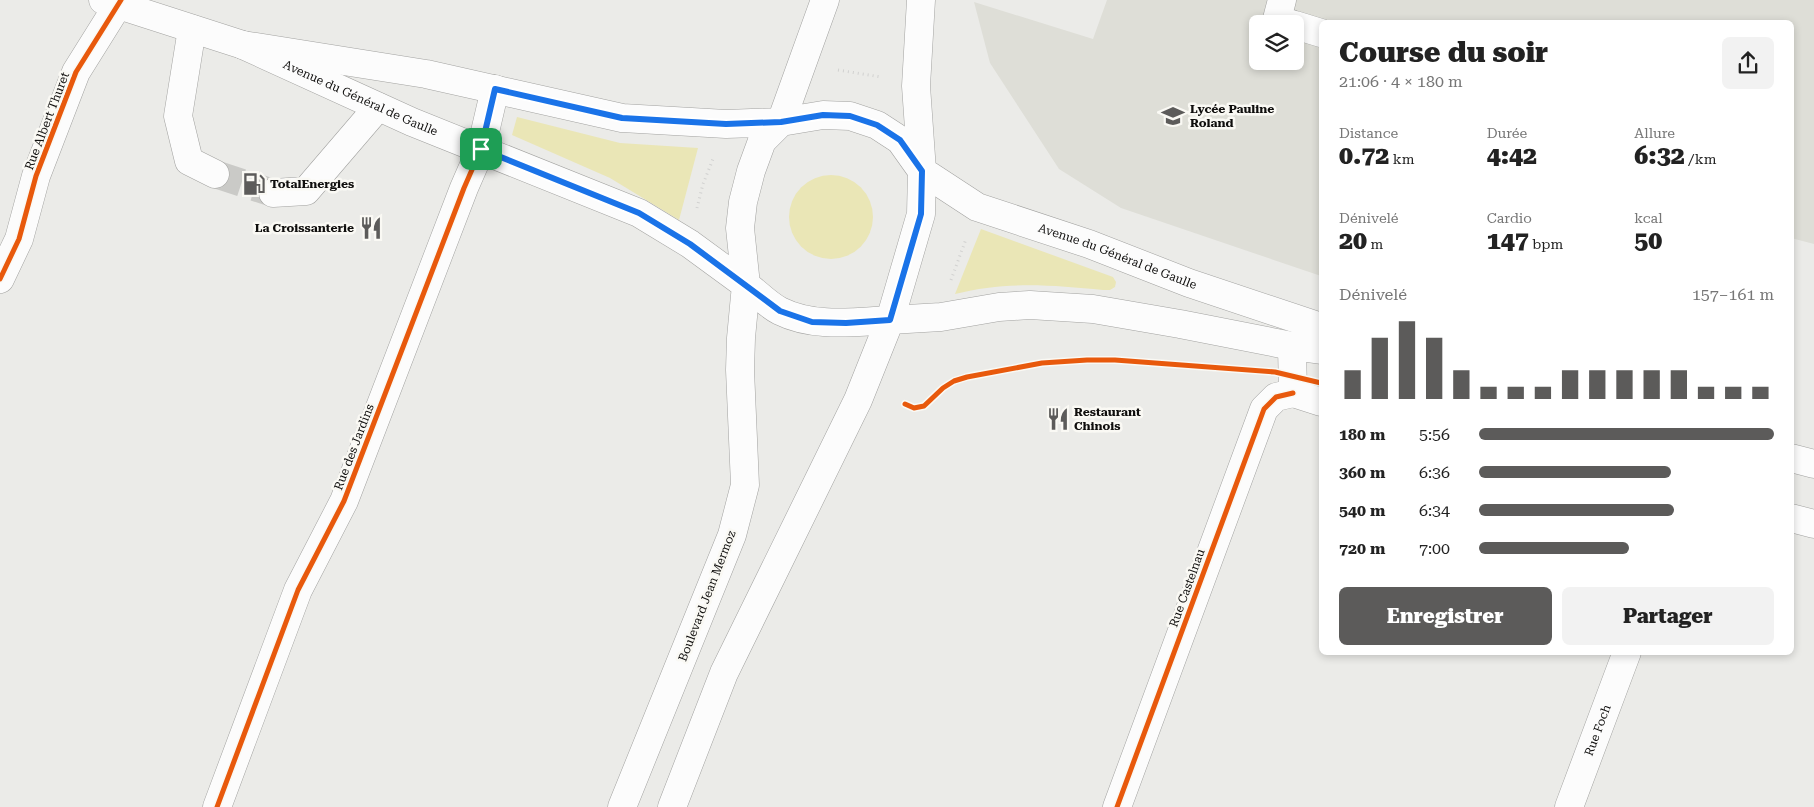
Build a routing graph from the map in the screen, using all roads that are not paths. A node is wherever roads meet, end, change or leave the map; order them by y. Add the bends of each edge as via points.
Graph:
1 (825, 0) edge
2 (921, 0) edge
3 (1282, 0) edge
4 (114, 2) edge
5 (1278, 15) edge
6 (1304, 28) edge
7 (192, 29) junction
8 (1319, 32) edge
9 (243, 45) junction
10 (495, 89) junction
11 (378, 107) junction
12 (781, 122) junction
13 (481, 149) junction
14 (922, 171) junction
15 (216, 174) tunnel mouth
16 (273, 192) tunnel mouth
17 (0, 279) edge
18 (746, 285) junction
19 (890, 320) junction
20 (1319, 326) edge
21 (1292, 346) junction
22 (1319, 350) edge
23 (1293, 393) junction
24 (1319, 401) edge
25 (1794, 459) edge
26 (1814, 464) edge
27 (1794, 519) edge
28 (1814, 524) edge
29 (1626, 655) edge
30 (217, 807) edge
31 (622, 807) edge
32 (672, 807) edge
33 (1118, 807) edge
34 (1568, 807) edge

1 - 12 main road, Boulevard Jean Mermoz
2 - 14 main road via 916,86
3 - 5 main road
4 - 7 main road, Avenue du Général de Gaulle
4 - 17 main road, Rue Albert Thuret via 76,72 36,176 19,239
6 - 8 main road
7 - 9 main road, Avenue du Général de Gaulle
7 - 15 main road via 178,116 189,161
9 - 10 main road, Avenue du Général de Gaulle via 426,74
9 - 11 main road, Avenue du Général de Gaulle
10 - 12 main road, Avenue du Général de Gaulle via 622,118 726,124
10 - 13 main road, Rue des Jardins
11 - 13 main road, Avenue du Général de Gaulle
11 - 16 main road via 306,191
12 - 14 main road via 823,115 850,116 877,125 900,140
12 - 18 main road, Boulevard Jean Mermoz via 762,141 743,202 740,228
13 - 18 main road, Avenue du Général de Gaulle via 639,213 690,244
13 - 30 main road, Rue des Jardins via 344,501 298,590
14 - 19 main road via 921,214
14 - 20 main road, Avenue du Général de Gaulle via 978,208
18 - 19 main road via 780,311 812,322
18 - 31 main road, Boulevard Jean Mermoz via 740,370 744,485 732,535
19 - 21 main road via 1030,305 1093,309
19 - 32 main road via 858,400 724,672
21 - 22 main road
21 - 23 main road
23 - 24 main road
23 - 33 main road, Rue Castelnau via 1276,397 1264,409
25 - 26 main road
27 - 28 main road
29 - 34 main road, Rue Foch

